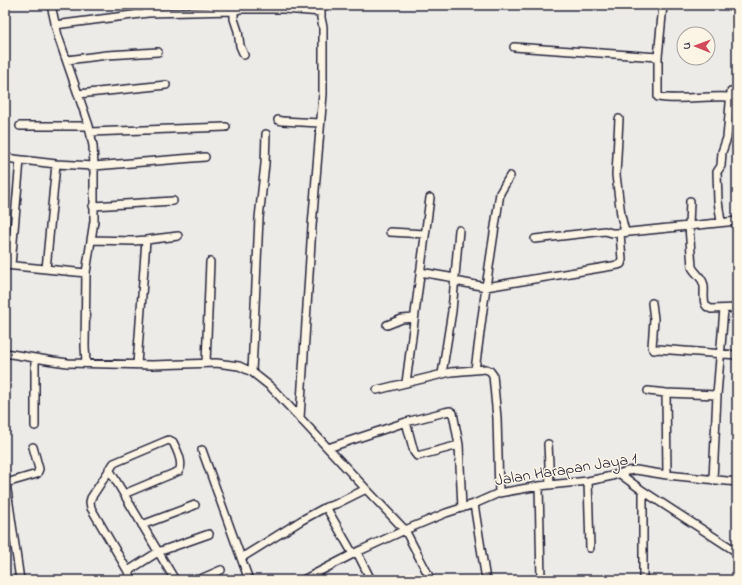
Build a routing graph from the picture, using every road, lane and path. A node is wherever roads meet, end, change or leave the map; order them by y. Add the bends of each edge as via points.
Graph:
1 (51, 5) edge
2 (145, 5) edge
3 (663, 5) edge
4 (284, 7) edge
5 (199, 8) edge
6 (322, 8) edge
7 (234, 11) junction
8 (148, 13) junction
9 (56, 25) junction
10 (514, 47) dead end
11 (158, 52) dead end
12 (244, 56) dead end
13 (658, 57) junction
14 (66, 60) junction
15 (166, 85) dead end
16 (737, 92) edge
17 (78, 94) junction
18 (730, 97) junction
19 (619, 119) dead end
20 (278, 120) dead end
21 (320, 123) junction
22 (20, 126) dead end
23 (226, 127) dead end
24 (90, 129) junction
25 (266, 134) dead end
26 (205, 157) dead end
27 (5, 158) edge
28 (20, 160) junction
29 (56, 164) junction
30 (94, 166) junction
31 (510, 176) dead end
32 (430, 198) dead end
33 (173, 201) dead end
34 (690, 201) dead end
35 (94, 206) junction
36 (737, 221) edge
37 (721, 222) junction
38 (689, 226) junction
39 (459, 230) dead end
40 (390, 232) dead end
41 (622, 233) junction
42 (425, 234) junction
43 (178, 236) dead end
44 (536, 239) dead end
45 (91, 240) junction
46 (146, 240) junction
47 (210, 262) dead end
48 (8, 265) edge
49 (46, 269) junction
50 (420, 272) junction
51 (86, 273) junction
52 (455, 280) junction
53 (486, 287) junction
54 (652, 303) dead end
55 (737, 308) edge
56 (724, 309) junction
57 (414, 318) junction
58 (387, 325) dead end
59 (5, 353) edge
60 (720, 354) junction
61 (737, 355) edge
62 (35, 358) junction
63 (86, 363) junction
64 (206, 363) junction
65 (137, 364) junction
66 (475, 370) junction
67 (252, 372) junction
68 (442, 374) junction
69 (406, 383) junction
70 (377, 390) dead end
71 (648, 391) dead end
72 (666, 393) junction
73 (717, 395) junction
74 (300, 418) junction
75 (406, 422) junction
76 (35, 426) dead end
77 (548, 444) dead end
78 (459, 445) junction
79 (33, 447) dead end
80 (328, 448) junction
81 (202, 450) dead end
82 (109, 469) junction
83 (620, 474) junction
84 (668, 475) junction
85 (713, 480) junction
86 (588, 481) junction
87 (737, 482) edge
88 (5, 483) edge
89 (550, 485) junction
90 (539, 486) junction
91 (366, 489) junction
92 (643, 491) junction
93 (499, 493) junction
94 (124, 494) junction
95 (474, 504) junction
96 (195, 505) dead end
97 (326, 507) junction
98 (462, 508) junction
99 (142, 525) junction
100 (405, 530) junction
101 (209, 534) dead end
102 (590, 548) dead end
103 (158, 552) junction
104 (737, 552) edge
105 (355, 553) junction
106 (240, 558) junction
107 (221, 570) dead end
108 (128, 571) junction
109 (20, 580) edge
110 (133, 580) edge
111 (174, 580) edge
112 (198, 580) edge
113 (249, 580) edge
114 (303, 580) edge
115 (371, 580) edge
116 (431, 580) edge
117 (486, 580) edge
118 (541, 580) edge
119 (643, 580) edge

1 - 9 street
2 - 8 street
3 - 13 street
4 - 6 street
4 - 7 street
5 - 7 street
5 - 8 street
6 - 21 street via 323,94
7 - 12 street
8 - 9 street
9 - 14 street
10 - 13 street
11 - 14 street
13 - 18 street via 658,97
14 - 17 street
15 - 17 street
16 - 18 street via 730,92
17 - 24 street
18 - 37 street via 726,138 717,172
19 - 41 street via 616,175
20 - 21 street
21 - 74 street
22 - 24 street
23 - 24 street
24 - 30 street
25 - 67 street via 259,218
26 - 30 street
27 - 28 street
28 - 29 street
28 - 48 street
29 - 30 street
29 - 49 street
30 - 35 street
31 - 53 street via 500,193
32 - 42 street
33 - 35 street
34 - 38 street
35 - 45 street
36 - 37 street
37 - 38 street
38 - 41 street
38 - 56 street via 692,267 703,280 706,306 711,309
39 - 52 street
40 - 42 street
41 - 44 street via 605,231
41 - 53 street via 620,264
42 - 50 street
43 - 46 street
45 - 46 street
45 - 51 street
46 - 65 street
47 - 64 street
48 - 49 street
49 - 51 street
50 - 52 street
50 - 57 street
51 - 63 street
52 - 53 street
52 - 68 street
53 - 66 street
54 - 60 street via 654,350
55 - 56 street
56 - 60 street
57 - 58 street via 402,319
57 - 69 street
59 - 62 street
60 - 61 street
60 - 73 street
62 - 63 street
62 - 76 street
63 - 65 street
64 - 65 street
64 - 67 street via 229,364
66 - 68 street
66 - 93 street via 486,369 493,375
67 - 74 street via 271,387
68 - 69 street
69 - 70 street
71 - 72 street
72 - 73 street
72 - 84 street
73 - 85 street
74 - 80 street
75 - 78 street via 417,456
75 - 78 street via 450,411 453,413
75 - 80 street
77 - 89 street
78 - 98 street
79 - 88 street via 37,474
80 - 91 street
81 - 106 street
82 - 94 street
82 - 94 street via 114,463 166,441 173,442 181,463 178,471
82 - 108 street via 90,504
83 - 84 street, Jalan Harapan Jaya 1 via 636,470
83 - 86 street, Jalan Harapan Jaya 1
83 - 92 street
84 - 85 street, Jalan Harapan Jaya 1
85 - 87 street, Jalan Harapan Jaya 1
86 - 89 street, Jalan Harapan Jaya 1
86 - 102 street
88 - 109 street
89 - 90 street, Jalan Harapan Jaya 1
90 - 93 street, Jalan Harapan Jaya 1
90 - 118 street
91 - 97 street
91 - 100 street
92 - 104 street
92 - 119 street
93 - 95 street, Jalan Harapan Jaya 1
94 - 99 street
95 - 98 street, Jalan Harapan Jaya 1
95 - 117 street
96 - 99 street
97 - 105 street
97 - 106 street
98 - 100 street, Jalan Harapan Jaya 1
99 - 103 street
100 - 105 street, Jalan Harapan Jaya 1
100 - 116 street
101 - 103 street
103 - 108 street
103 - 111 street
105 - 114 street, Jalan Harapan Jaya 1
105 - 115 street
106 - 113 street
107 - 112 street
108 - 110 street

